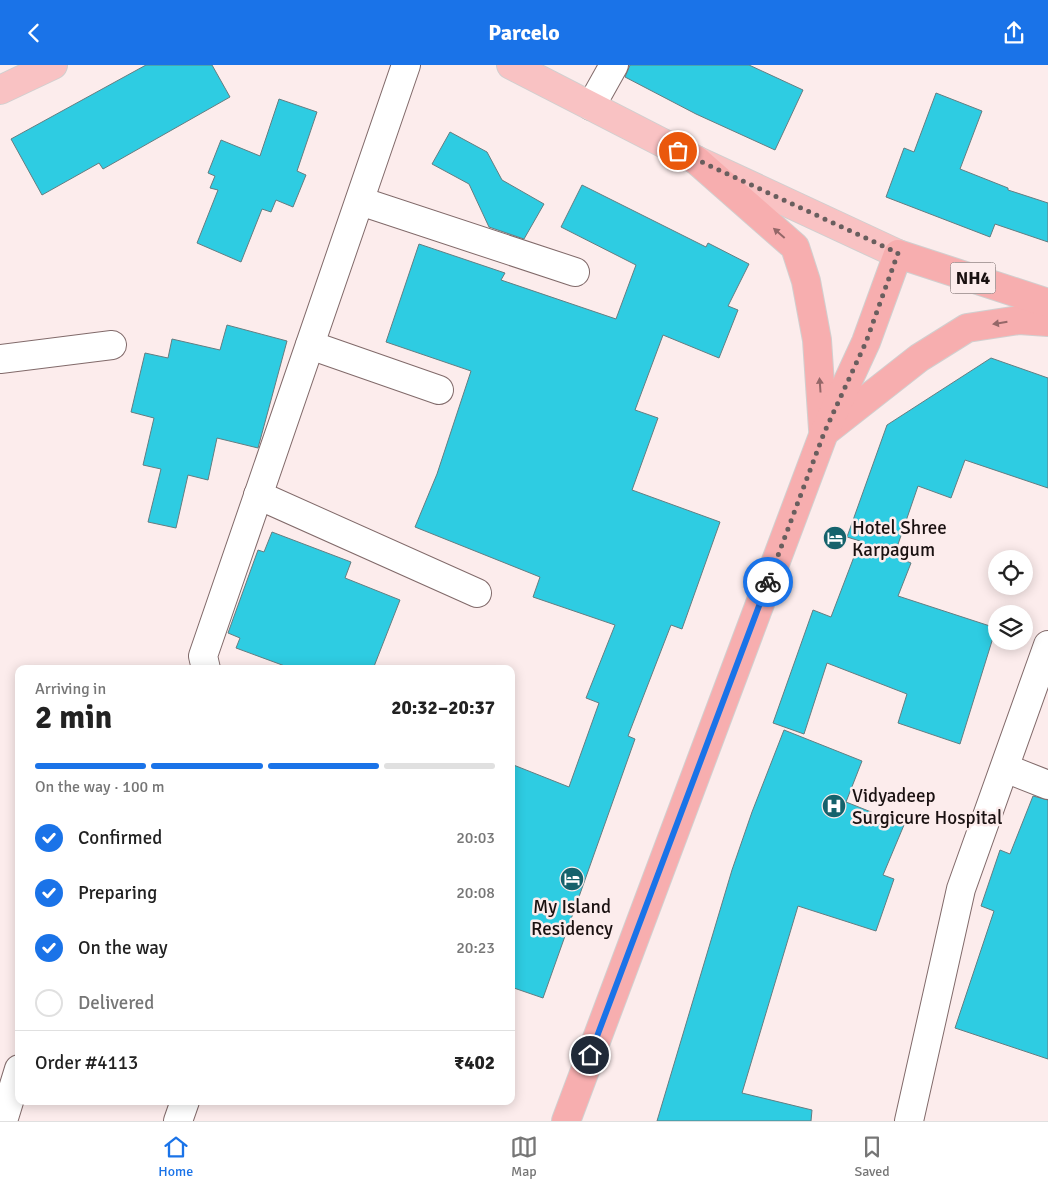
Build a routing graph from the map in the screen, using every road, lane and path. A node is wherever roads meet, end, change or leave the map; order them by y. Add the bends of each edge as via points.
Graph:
1 (53, 65) edge
2 (406, 65) edge
3 (511, 65) edge
4 (614, 65) edge
5 (0, 90) edge
6 (591, 106) junction
7 (696, 160) junction
8 (360, 201) junction
9 (898, 253) junction
10 (575, 272) dead end
11 (1048, 303) edge
12 (1048, 322) edge
13 (112, 345) dead end
14 (310, 345) junction
15 (0, 359) edge
16 (439, 390) dead end
17 (824, 433) junction
18 (258, 495) junction
19 (477, 593) dead end
20 (1048, 645) edge
21 (205, 665) edge
22 (1005, 767) junction
23 (1048, 785) edge
24 (15, 1082) edge
25 (184, 1105) edge
26 (3, 1121) edge
27 (178, 1121) edge
28 (566, 1121) edge
29 (909, 1121) edge

1 - 5 main road
2 - 8 street
3 - 6 main road
4 - 6 street
6 - 7 main road
7 - 9 main road
17 -> 7 highway via 817,340 806,281 795,247
8 - 10 street
8 - 14 street
9 - 11 highway, NH4
9 - 17 highway via 866,342
12 -> 17 highway via 1019,321 967,329 919,358
13 - 15 street
14 - 16 street
14 - 18 street
17 - 28 highway
18 - 19 street
18 - 21 street via 203,656
20 - 22 street
22 - 23 street
22 - 29 street via 962,889
24 - 26 street
25 - 27 street

